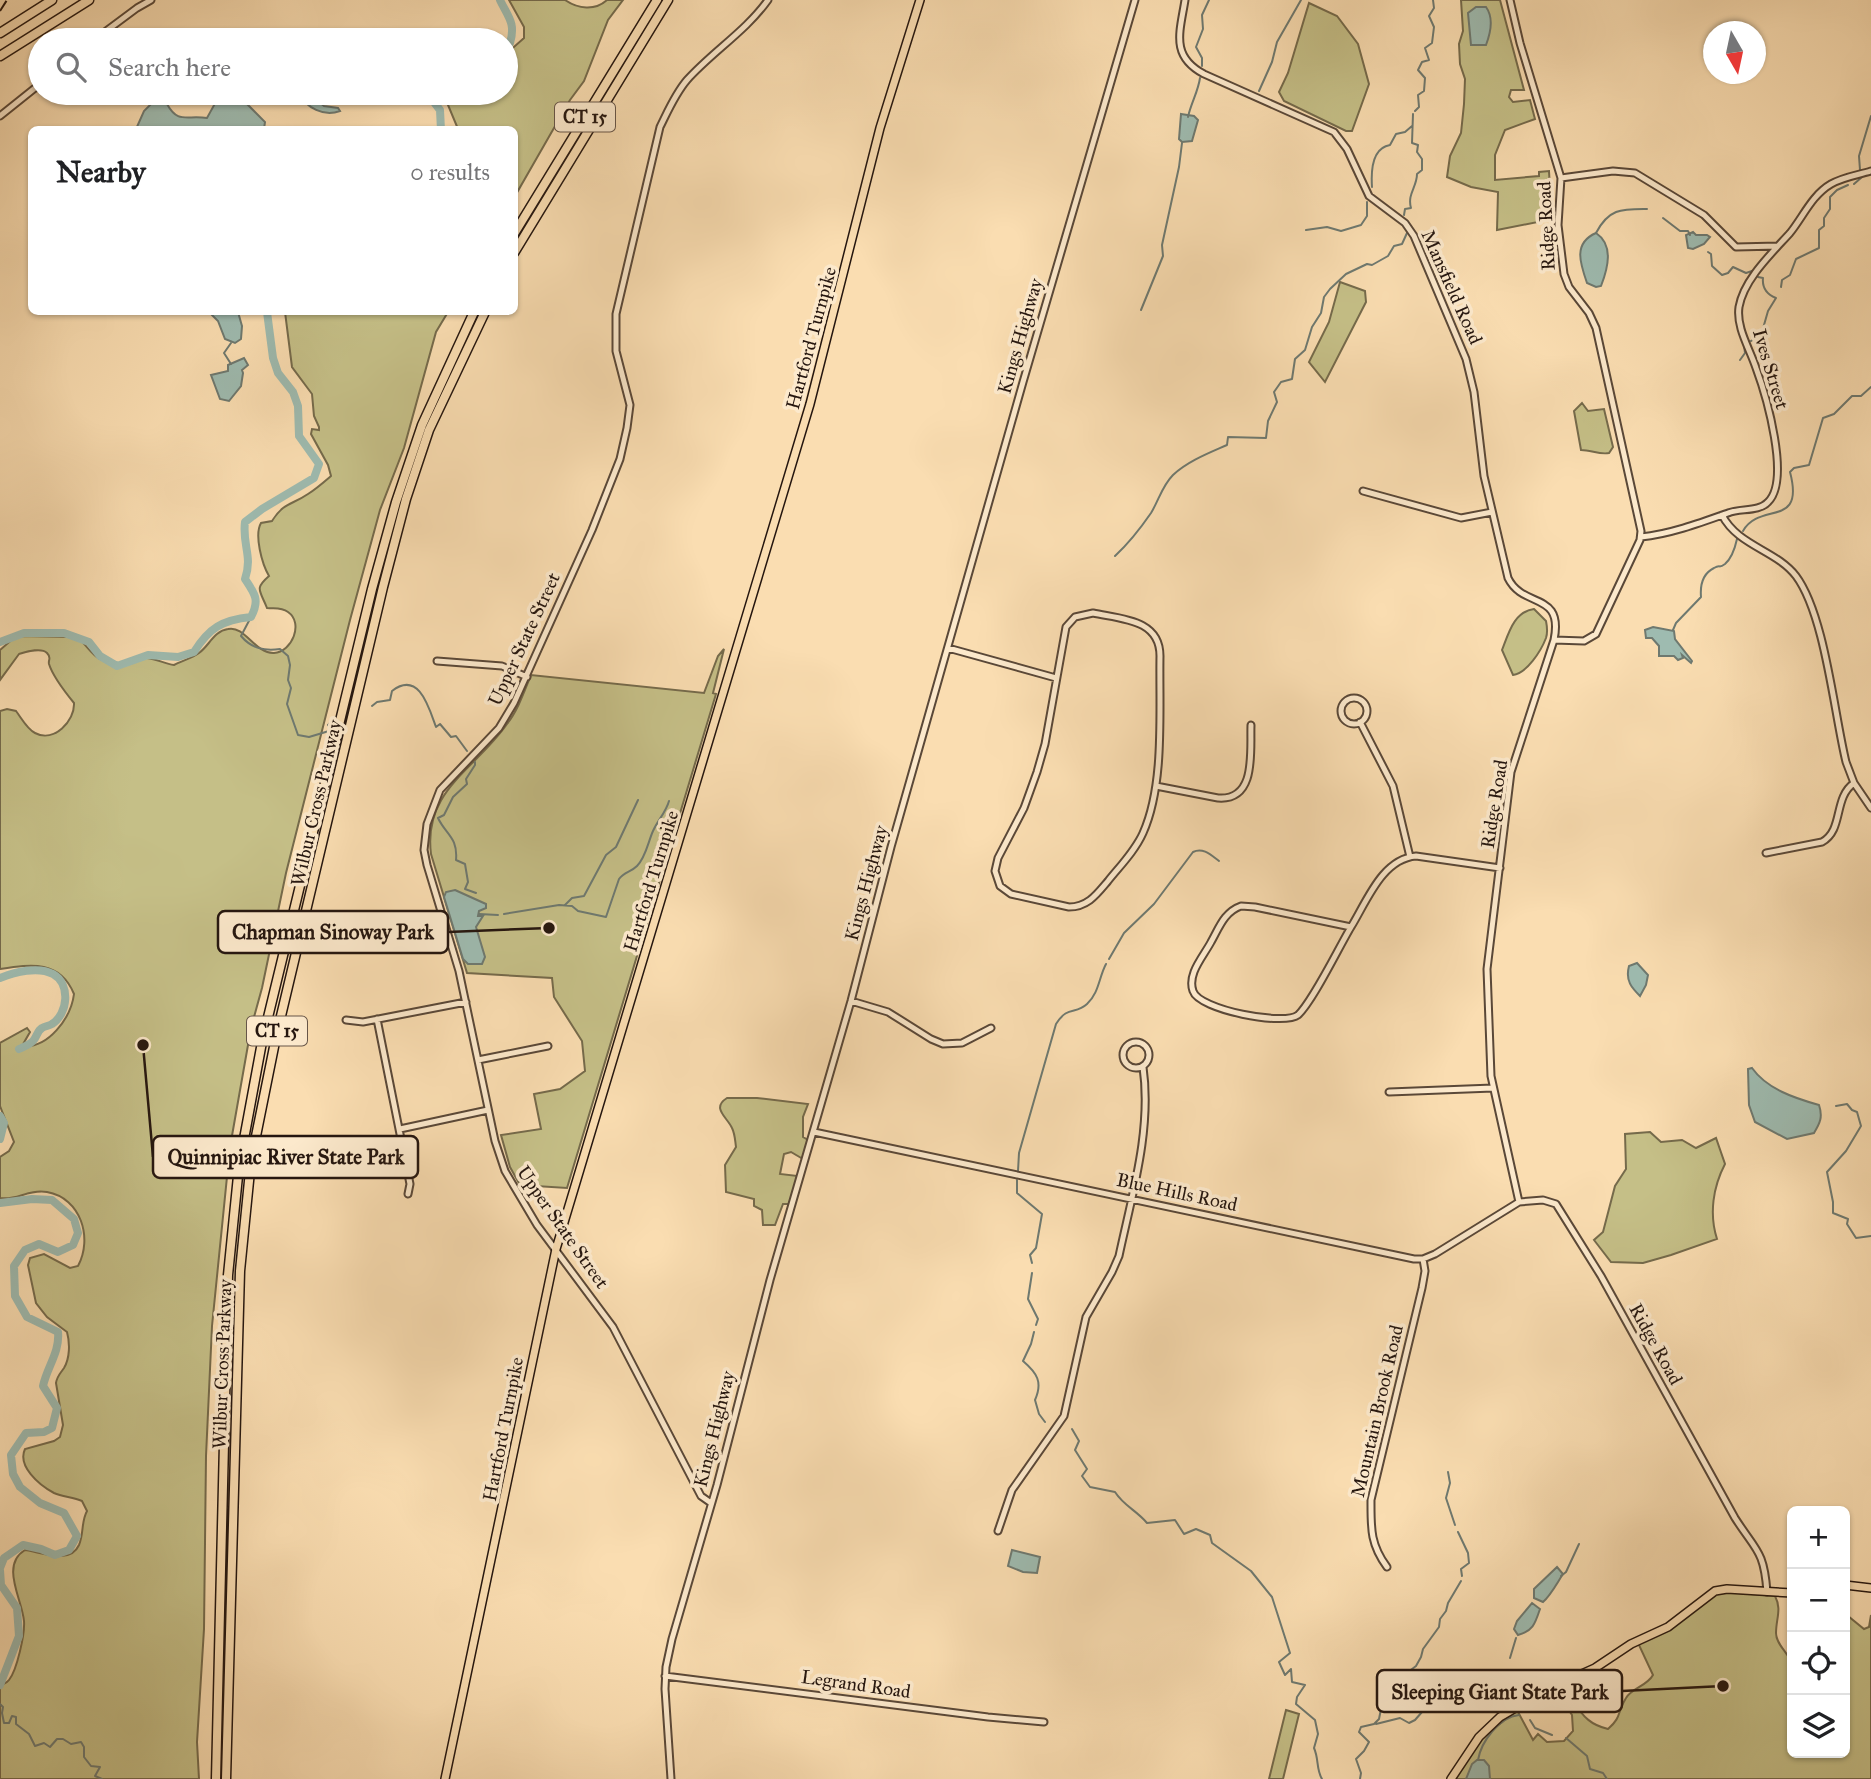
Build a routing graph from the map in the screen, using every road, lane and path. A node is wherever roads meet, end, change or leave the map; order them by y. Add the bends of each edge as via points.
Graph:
1 (52, 0) edge
2 (89, 0) edge
3 (151, 0) edge
4 (657, 0) edge
5 (668, 0) edge
6 (768, 0) edge
7 (920, 0) edge
8 (1135, 0) edge
9 (1185, 0) edge
10 (1510, 0) edge
11 (44, 28) edge
12 (111, 28) edge
13 (2, 32) edge
14 (28, 38) edge
15 (0, 56) edge
16 (28, 94) edge
17 (0, 116) edge
18 (1871, 171) edge
19 (1561, 178) junction
20 (518, 227) edge
21 (518, 246) edge
22 (1778, 246) junction
23 (473, 315) edge
24 (484, 315) edge
25 (1363, 491) dead end
26 (1492, 512) junction
27 (1722, 515) junction
28 (1640, 537) junction
29 (1555, 640) junction
30 (948, 648) junction
31 (437, 661) dead end
32 (527, 677) junction
33 (1056, 678) junction
34 (1360, 722) junction
35 (1251, 724) dead end
36 (1854, 783) junction
37 (1156, 786) junction
38 (1871, 808) edge
39 (1766, 853) dead end
40 (1410, 857) junction
41 (1500, 868) junction
42 (1351, 927) junction
43 (851, 1001) junction
44 (466, 1002) junction
45 (377, 1019) junction
46 (346, 1020) dead end
47 (991, 1028) dead end
48 (548, 1046) dead end
49 (478, 1060) junction
50 (1143, 1067) junction
51 (1493, 1088) junction
52 (1389, 1091) dead end
53 (488, 1110) junction
54 (400, 1129) junction
55 (814, 1132) junction
56 (408, 1194) dead end
57 (1130, 1199) junction
58 (1519, 1202) junction
59 (556, 1249) junction
60 (1423, 1259) junction
61 (711, 1503) junction
62 (998, 1531) dead end
63 (1387, 1567) dead end
64 (1850, 1586) edge
65 (1871, 1588) edge
66 (1768, 1592) junction
67 (1787, 1593) edge
68 (665, 1676) junction
69 (1044, 1722) dead end
70 (216, 1779) edge
71 (226, 1779) edge
72 (445, 1779) edge
73 (671, 1779) edge
74 (1451, 1779) edge

1 - 13 highway
2 - 11 highway
3 - 12 street
4 - 20 highway, CT 15
5 - 21 highway, CT 15
6 - 32 street, Upper State Street via 688,80 660,127 616,314 616,351 629,405 620,459
7 - 59 main road, Hartford Turnpike via 885,110 810,404
8 - 30 street, Kings Highway
9 - 26 street, Mansfield Road via 1180,47 1189,65 1334,132 1369,196 1414,236 1470,370
10 - 19 street, Ridge Road
14 - 15 highway
16 - 17 street
18 - 22 street, Ives Street via 1825,188
19 - 22 street via 1631,171 1694,207 1736,247
19 - 28 street, Ridge Road via 1558,225 1563,269 1569,287 1596,327
22 - 27 street, Ives Street via 1747,287 1739,311 1772,428 1776,487 1765,505
23 - 70 highway, Wilbur Cross Parkway / CT 15 via 422,425 372,589 262,1042 239,1166 228,1275
24 - 71 highway, Wilbur Cross Parkway / CT 15 via 429,430 406,499 276,1037 251,1161 240,1271
25 - 26 street via 1461,518
26 - 29 street, Mansfield Road via 1511,584 1552,610
27 - 28 street, Ives Street
27 - 36 street via 1743,539 1798,579 1815,620
28 - 29 street via 1596,634 1584,641
29 - 41 street, Ridge Road via 1511,772
30 - 33 street
30 - 43 street, Kings Highway
31 - 32 street via 502,666
32 - 44 street, Upper State Street via 499,728 440,790 427,824 427,865
33 - 37 street via 1064,632 1075,617 1093,613 1151,629 1160,650
33 - 37 street via 1037,772 995,867 1002,888 1014,895 1069,906 1089,902 1138,842
34 - 34 street via 1366,716 1365,704 1348,699 1342,704 1342,716 1348,723
34 - 40 street via 1393,786
35 - 37 street via 1248,780 1237,795 1222,799
36 - 38 street
36 - 39 street via 1840,800 1828,839
40 - 41 street
40 - 42 street via 1384,874
41 - 51 street, Ridge Road via 1487,983
42 - 42 street via 1294,1018 1279,1020 1214,1007 1193,992 1194,971 1235,908 1255,906
43 - 47 street via 888,1012 943,1044 962,1043
43 - 55 street, Kings Highway
44 - 45 street
44 - 49 street, Upper State Street
45 - 46 street
45 - 54 street
48 - 49 street
49 - 53 street, Upper State Street
50 - 50 street via 1147,1048 1132,1043 1124,1052 1124,1061 1130,1067
50 - 57 street via 1141,1153
51 - 52 street
51 - 58 street, Ridge Road
53 - 54 street
53 - 59 street, Upper State Street via 497,1150 512,1185
54 - 56 street
55 - 57 street, Blue Hills Road
55 - 61 street, Kings Highway
57 - 60 street, Blue Hills Road
57 - 62 street via 1116,1264 1086,1317 1064,1416 1012,1490
58 - 60 street
58 - 66 street, Ridge Road via 1547,1200 1564,1214 1735,1518 1760,1552
59 - 61 street, Upper State Street via 622,1342 701,1496
59 - 72 main road, Hartford Turnpike
60 - 63 street, Mountain Brook Road via 1422,1288 1371,1497 1376,1553
61 - 68 street, Kings Highway
64 - 65 main road
66 - 67 main road
66 - 74 main road via 1715,1591 1671,1625 1520,1705 1485,1730
68 - 69 street, Legrand Road
68 - 73 street, Kings Highway

